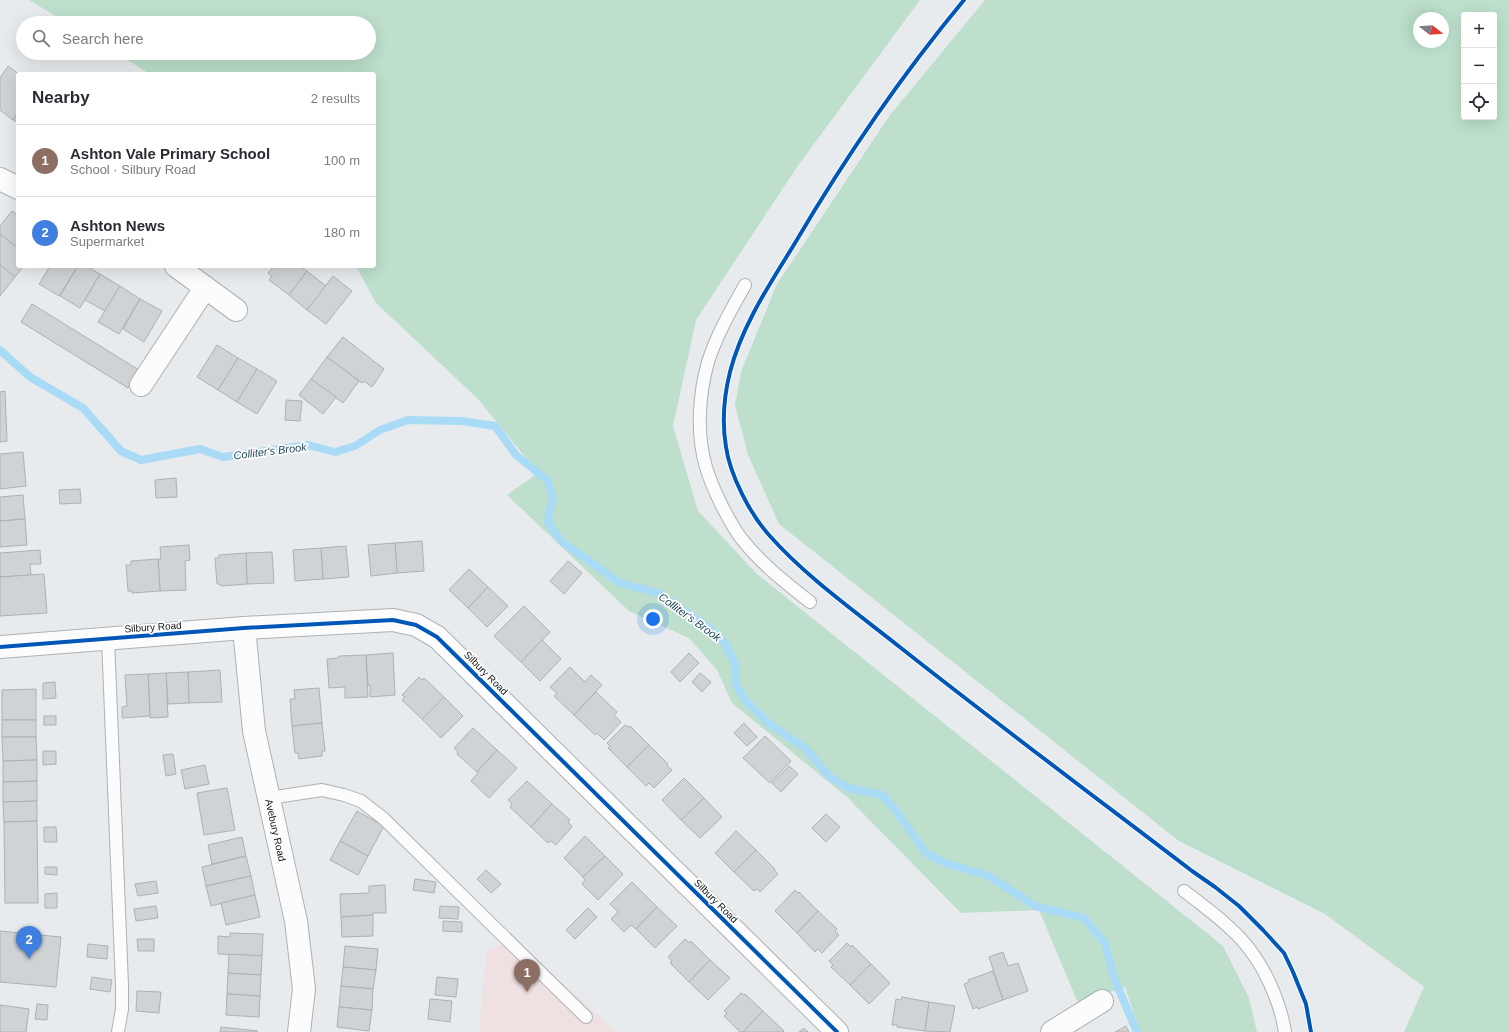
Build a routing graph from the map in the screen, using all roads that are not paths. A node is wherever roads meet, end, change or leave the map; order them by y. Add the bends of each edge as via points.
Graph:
1 (0, 179) edge
2 (16, 187) edge
3 (179, 268) edge
4 (745, 285) dead end
5 (205, 288) junction
6 (236, 310) dead end
7 (141, 386) dead end
8 (810, 602) dead end
9 (244, 628) junction
10 (108, 638) junction
11 (0, 646) edge
12 (269, 798) junction
13 (1184, 891) dead end
14 (1102, 1001) dead end
15 (586, 1017) dead end
16 (118, 1032) edge
17 (299, 1032) edge
18 (837, 1032) edge
19 (1052, 1032) edge
20 (1285, 1032) edge

1 - 2 street
3 - 5 street
4 - 8 lane via 717,338 708,362 700,409 705,466 730,523 744,542
5 - 6 street
5 - 7 street
9 - 10 street, Silbury Road
9 - 12 street, Avebury Road via 254,732
9 - 18 street, Silbury Road via 393,620 416,625 438,637
10 - 11 street, Silbury Road
10 - 16 lane via 122,985 122,1009
12 - 15 lane via 322,790 344,794 360,801 383,818
12 - 17 street, Avebury Road via 296,921 304,989
13 - 20 lane via 1226,924 1254,956 1272,988
14 - 19 street

